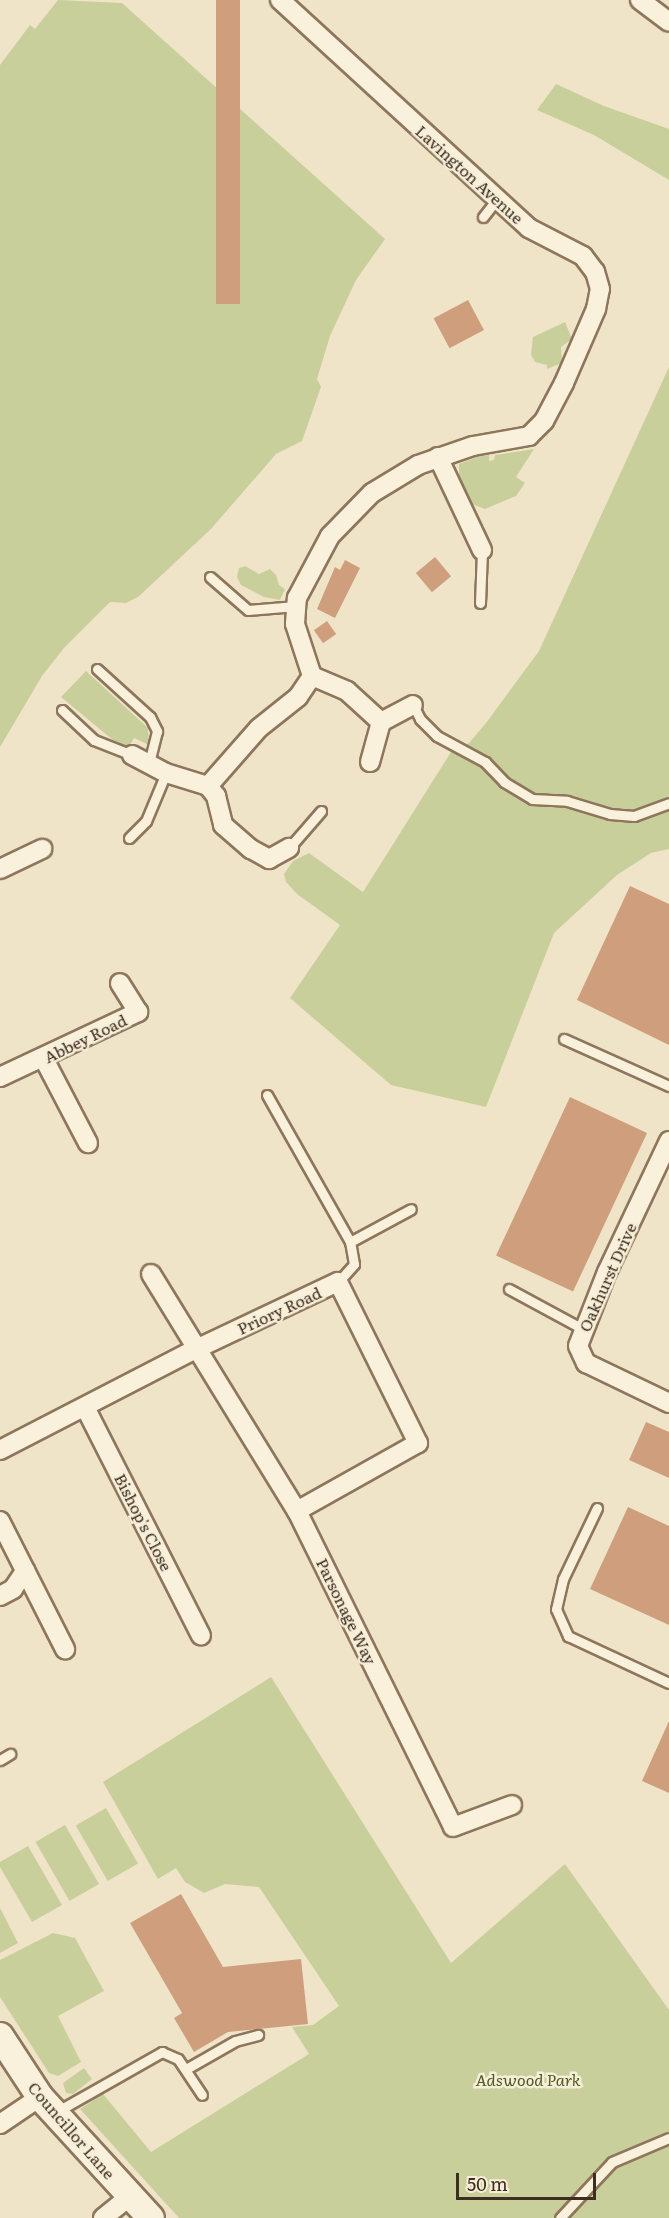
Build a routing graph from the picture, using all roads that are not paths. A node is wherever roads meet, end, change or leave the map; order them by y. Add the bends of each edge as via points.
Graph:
1 (280, 0) edge
2 (640, 0) edge
3 (669, 22) edge
4 (497, 199) junction
5 (483, 217) dead end
6 (438, 458) junction
7 (482, 550) joint
8 (210, 577) dead end
9 (480, 603) dead end
10 (296, 606) junction
11 (97, 669) dead end
12 (312, 676) junction
13 (413, 705) joint
14 (62, 710) dead end
15 (381, 722) junction
16 (132, 755) joint
17 (370, 762) dead end
18 (149, 764) junction
19 (166, 773) junction
20 (208, 786) junction
21 (669, 803) edge
22 (321, 811) dead end
23 (129, 838) dead end
24 (289, 848) joint
25 (42, 849) dead end
26 (0, 869) edge
27 (120, 983) dead end
28 (564, 1039) dead end
29 (44, 1059) junction
30 (0, 1077) edge
31 (669, 1086) edge
32 (267, 1095) dead end
33 (669, 1141) edge
34 (88, 1143) dead end
35 (663, 1170) edge
36 (411, 1209) dead end
37 (350, 1242) junction
38 (151, 1274) dead end
39 (338, 1282) junction
40 (509, 1289) dead end
41 (583, 1329) junction
42 (194, 1350) junction
43 (669, 1403) edge
44 (86, 1409) junction
45 (0, 1450) edge
46 (597, 1508) dead end
47 (297, 1511) junction
48 (0, 1522) edge
49 (25, 1571) junction
50 (0, 1596) edge
51 (201, 1636) dead end
52 (65, 1649) dead end
53 (669, 1683) edge
54 (10, 1754) dead end
55 (0, 1760) edge
56 (512, 1805) dead end
57 (258, 2035) dead end
58 (0, 2036) edge
59 (186, 2069) junction
60 (202, 2095) dead end
61 (47, 2105) junction
62 (0, 2124) edge
63 (669, 2138) edge
64 (130, 2196) junction
65 (103, 2218) edge
66 (151, 2218) edge
67 (560, 2218) edge

1 - 4 street, Lavington Avenue
2 - 3 street
4 - 5 lane
4 - 6 street, Lavington Avenue via 530,228 583,256 596,272 600,289 596,309 544,421 529,436
6 - 7 street
6 - 10 street, Lavington Avenue via 398,475 345,516 319,553
7 - 9 lane
8 - 10 lane via 249,610
10 - 12 street, Lavington Avenue via 295,624
11 - 18 lane via 150,717 158,731
12 - 15 street via 347,691
12 - 20 street via 298,697 259,728
13 - 15 street
13 - 21 lane via 420,719 437,736 485,762 504,782 532,799 567,801 610,814 634,816
14 - 16 lane via 94,740
15 - 17 street
16 - 18 street
18 - 19 street
19 - 20 street
19 - 23 lane via 146,821
20 - 24 street via 216,796 223,825 251,849 269,859
22 - 24 lane
25 - 26 street
27 - 29 street, Abbey Road via 138,1012
28 - 31 lane
29 - 30 street, Abbey Road
29 - 34 street
32 - 37 lane
33 - 35 street, Oakhurst Drive
35 - 41 street, Oakhurst Drive
36 - 37 lane
37 - 39 lane via 354,1264
38 - 42 street, Parsonage Way
39 - 42 street, Priory Road
39 - 47 street, Priory Road via 418,1443
40 - 41 lane
41 - 43 street, Oakhurst Drive via 578,1346 586,1363
42 - 44 street, Priory Road
42 - 47 street, Parsonage Way
44 - 45 street, Priory Road
44 - 51 street, Bishop's Close
46 - 53 lane via 563,1579 556,1609 568,1636
47 - 56 street, Parsonage Way via 453,1827
48 - 49 street
49 - 50 street via 13,1589
49 - 52 street
54 - 55 lane
57 - 59 lane via 235,2041
58 - 61 street, Councillor Lane
59 - 60 lane
59 - 61 lane via 170,2054 155,2054
61 - 62 street
61 - 64 street, Councillor Lane
63 - 67 lane via 612,2162
64 - 65 street
64 - 66 street, Councillor Lane

